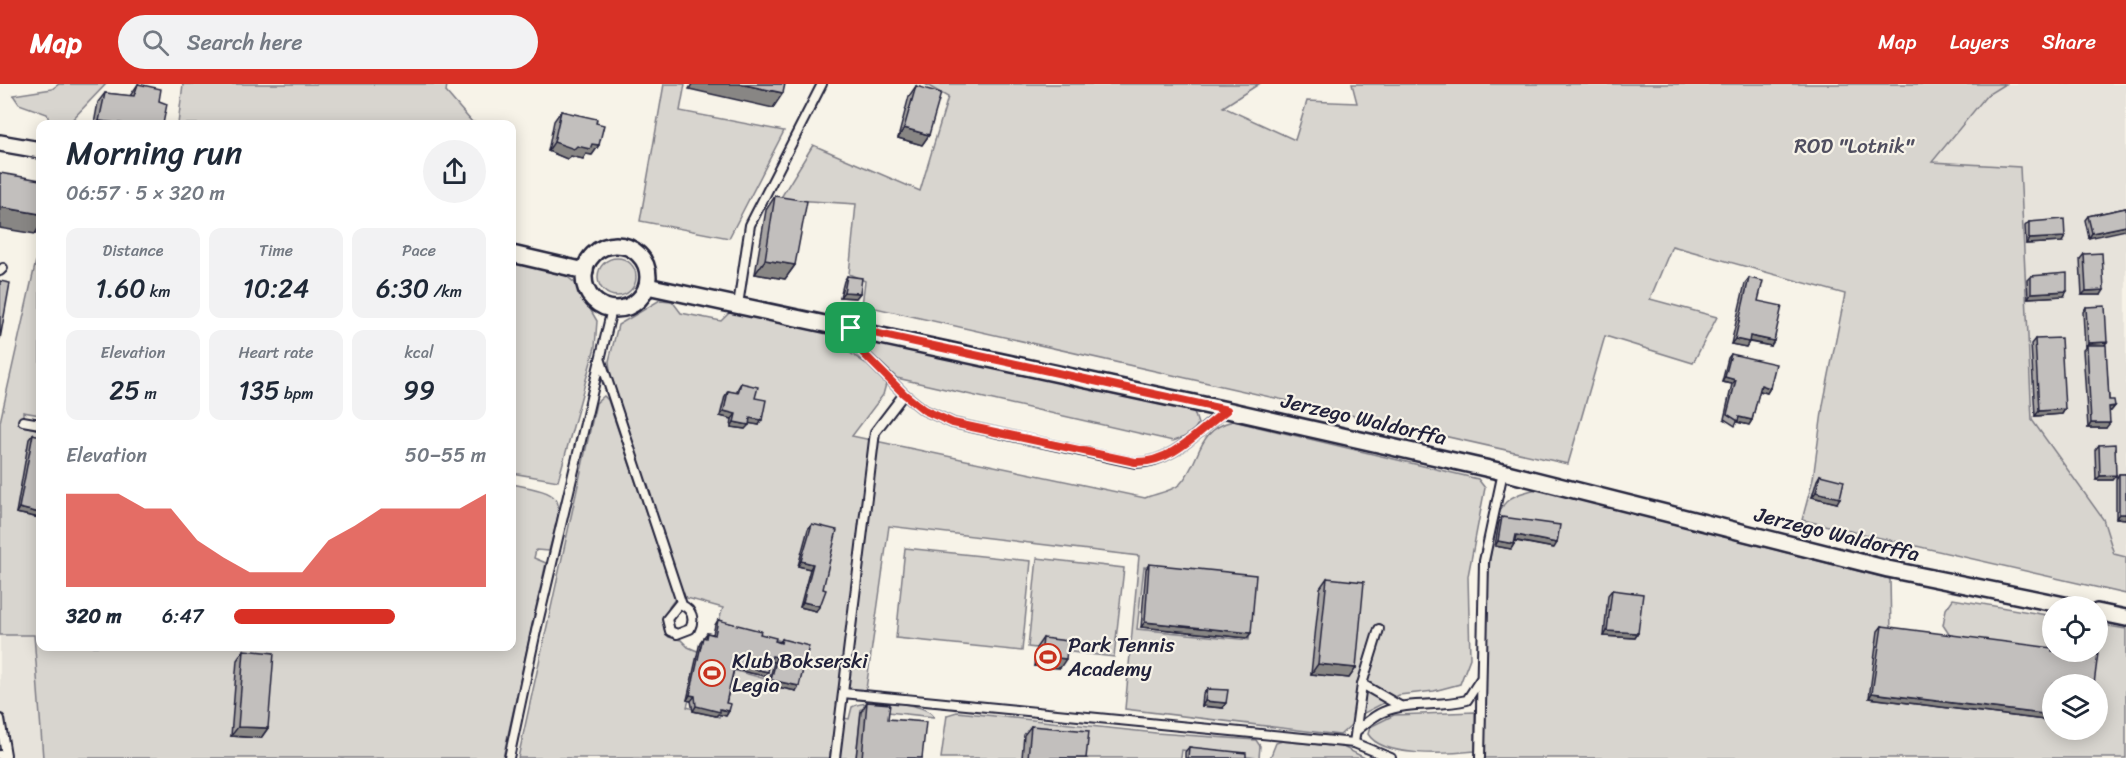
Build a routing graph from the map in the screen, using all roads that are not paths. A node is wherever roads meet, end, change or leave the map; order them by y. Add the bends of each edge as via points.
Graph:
1 (822, 84) edge
2 (0, 143) edge
3 (36, 149) edge
4 (516, 255) edge
5 (585, 271) junction
6 (647, 286) junction
7 (738, 305) junction
8 (612, 309) junction
9 (851, 328) junction
10 (600, 360) junction
11 (904, 394) junction
12 (1227, 410) junction
13 (23, 421) dead end
14 (36, 423) edge
15 (1503, 472) junction
16 (2042, 600) edge
17 (682, 604) dead end
18 (2108, 614) edge
19 (2126, 618) edge
20 (1379, 629) dead end
21 (1481, 679) junction
22 (1362, 684) junction
23 (843, 693) junction
24 (1400, 706) junction
25 (0, 719) edge
26 (1356, 731) junction
27 (1354, 743) junction
28 (0, 755) edge
29 (509, 758) edge
30 (835, 758) edge
31 (1391, 758) edge
32 (1480, 758) edge

1 - 7 lane via 750,225
2 - 3 street
4 - 5 street
5 - 6 street via 602,248 622,246 640,256 648,275
5 - 8 street via 587,292 602,306
6 - 7 street, Jerzego Waldorffa
6 - 8 street via 630,306
7 - 9 street, Jerzego Waldorffa
8 - 10 lane
9 - 11 lane via 861,351
9 - 12 street, Jerzego Waldorffa
10 - 17 lane
10 - 29 lane
11 - 12 lane via 924,410 953,423 1152,463 1170,454
11 - 23 lane via 875,432
12 - 15 street, Jerzego Waldorffa
13 - 14 lane
15 - 16 street, Jerzego Waldorffa via 1888,569
15 - 21 lane via 1484,561
18 - 19 street
20 - 22 lane
21 - 24 lane via 1467,700 1448,705
21 - 32 lane
22 - 24 lane
22 - 26 lane
23 - 27 lane
23 - 30 lane
24 - 26 lane via 1381,712
25 - 28 lane via 6,755
26 - 27 lane
27 - 31 lane

